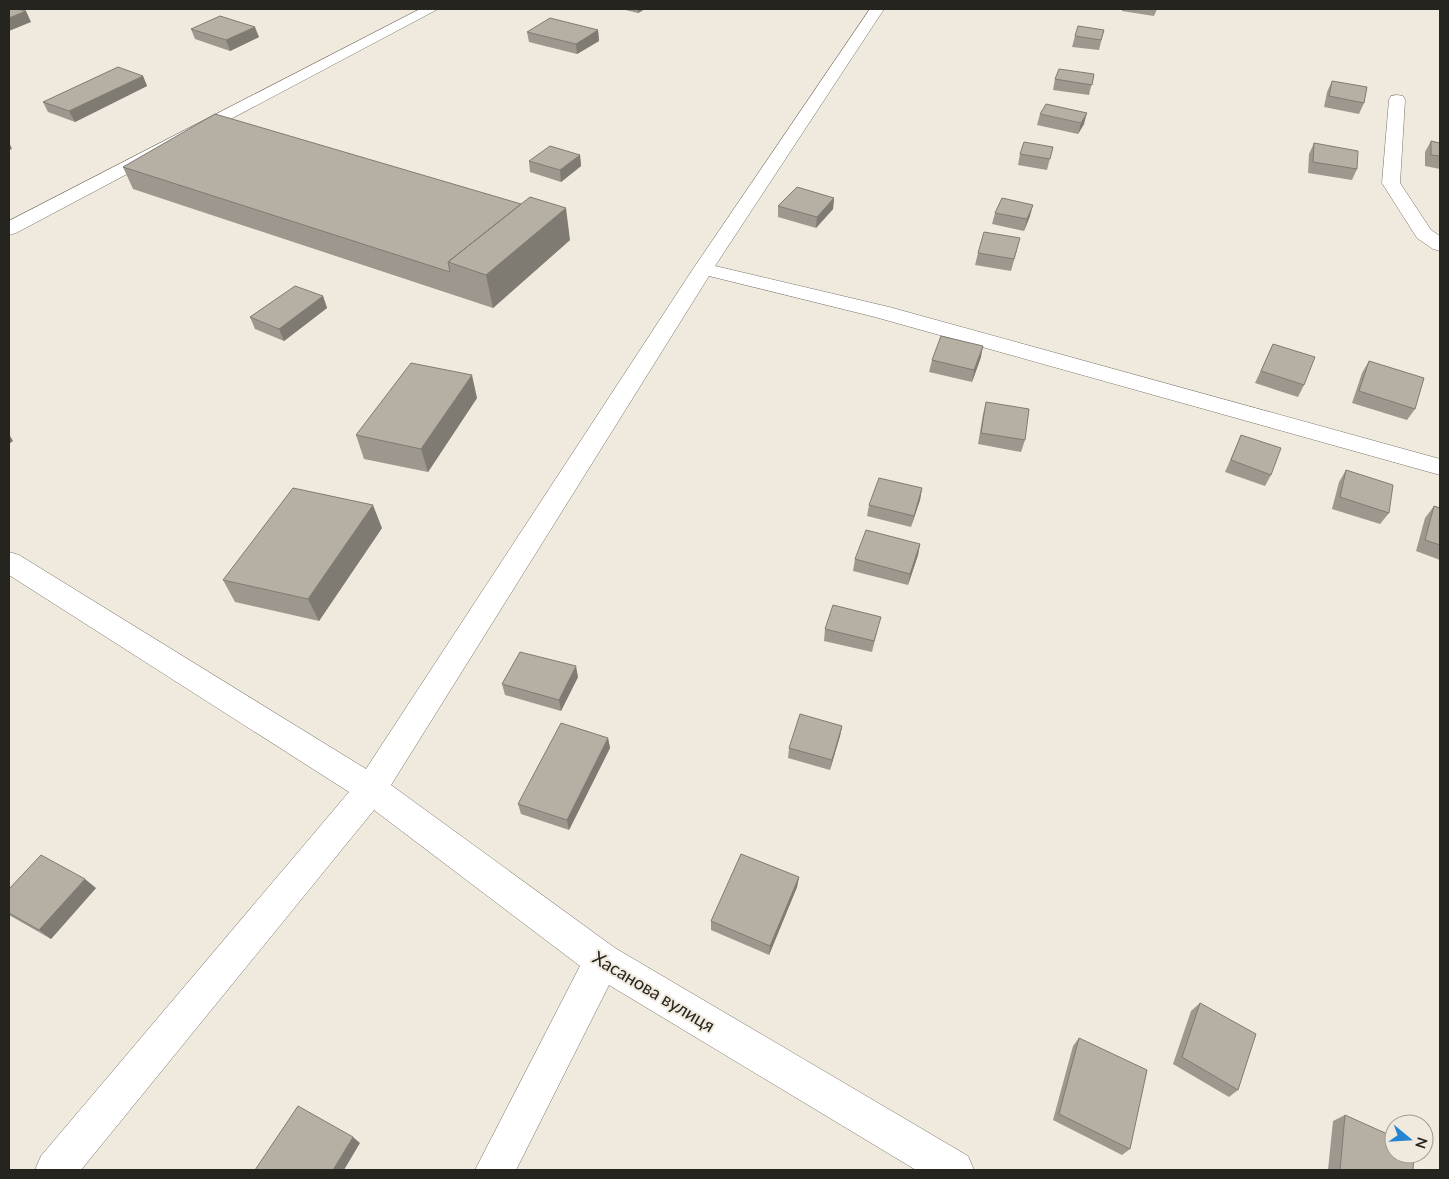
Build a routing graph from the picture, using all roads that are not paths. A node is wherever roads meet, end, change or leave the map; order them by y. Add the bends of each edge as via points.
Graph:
1 (431, 9) edge
2 (876, 9) edge
3 (1397, 100) dead end
4 (9, 229) edge
5 (1440, 245) edge
6 (703, 270) junction
7 (1440, 467) edge
8 (9, 562) edge
9 (371, 789) junction
10 (602, 961) junction
11 (55, 1170) edge
12 (495, 1170) edge
13 (954, 1170) edge

1 - 4 street
2 - 6 street
3 - 5 street via 1391,183 1424,234
6 - 7 street via 881,312
6 - 9 street
8 - 9 street, Хасанова вулиця
9 - 10 street, Хасанова вулиця
9 - 11 street
10 - 12 street
10 - 13 street, Хасанова вулиця

